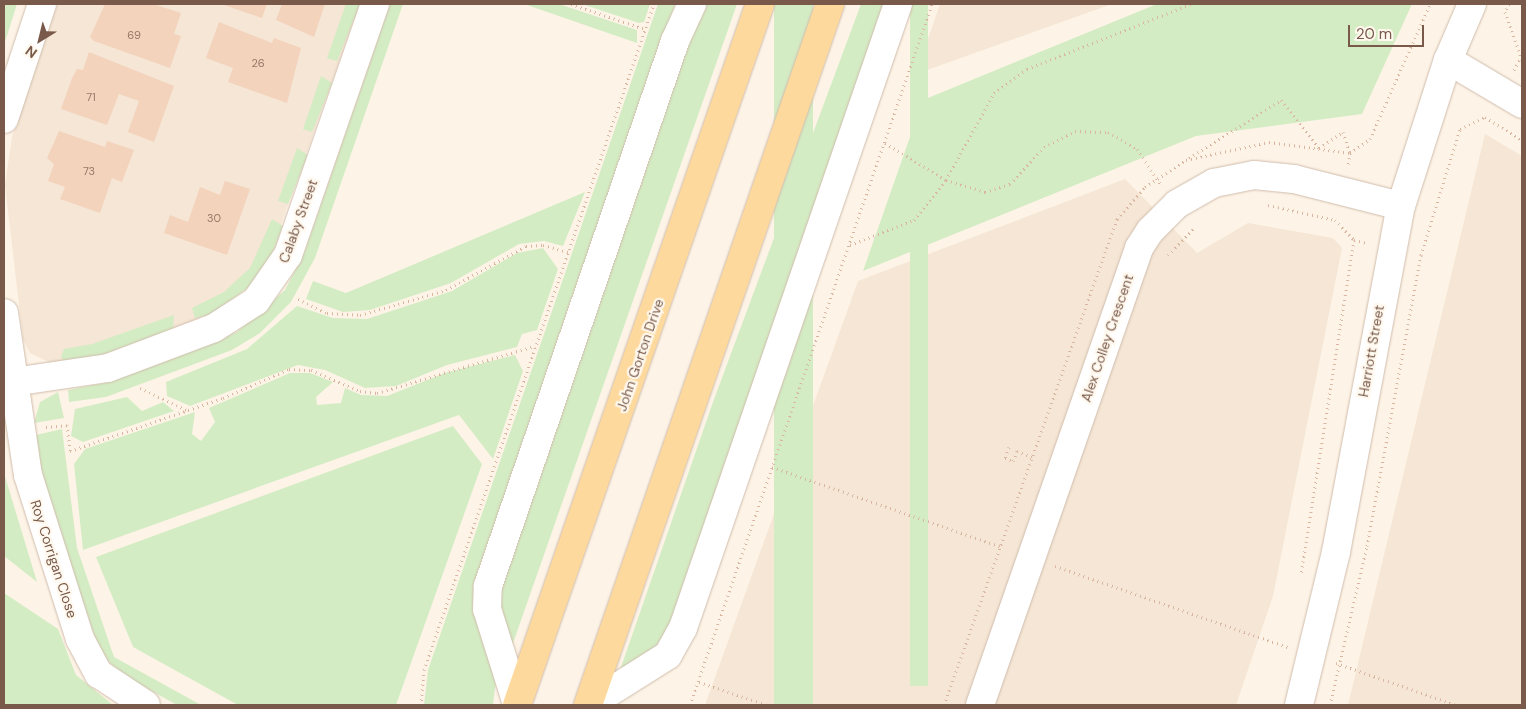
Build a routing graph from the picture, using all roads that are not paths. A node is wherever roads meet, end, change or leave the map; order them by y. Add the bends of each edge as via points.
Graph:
1 (42, 4) edge
2 (375, 4) edge
3 (692, 4) edge
4 (760, 4) edge
5 (830, 4) edge
6 (898, 4) edge
7 (1472, 4) edge
8 (1448, 60) junction
9 (1522, 104) edge
10 (4, 118) edge
11 (1401, 206) junction
12 (4, 313) edge
13 (13, 382) junction
14 (517, 704) edge
15 (146, 705) edge
16 (589, 705) edge
17 (980, 705) edge
18 (1299, 705) edge

1 - 10 street
2 - 13 street, Calaby Street via 288,255 256,302 214,328 108,368
3 - 14 street via 675,41 488,586 487,609
4 - 14 main road, John Gorton Drive
5 - 16 main road
6 - 16 street via 683,628 668,655
7 - 8 street, Harriott Street
8 - 9 street
8 - 11 street, Harriott Street
11 - 17 street, Alex Colley Crescent via 1294,179 1254,175 1214,183 1177,204 1139,248
11 - 18 street, Harriott Street via 1336,552 1299,651
12 - 13 street, Roy Corrigan Close
13 - 15 street, Roy Corrigan Close via 36,507 88,659 109,683

